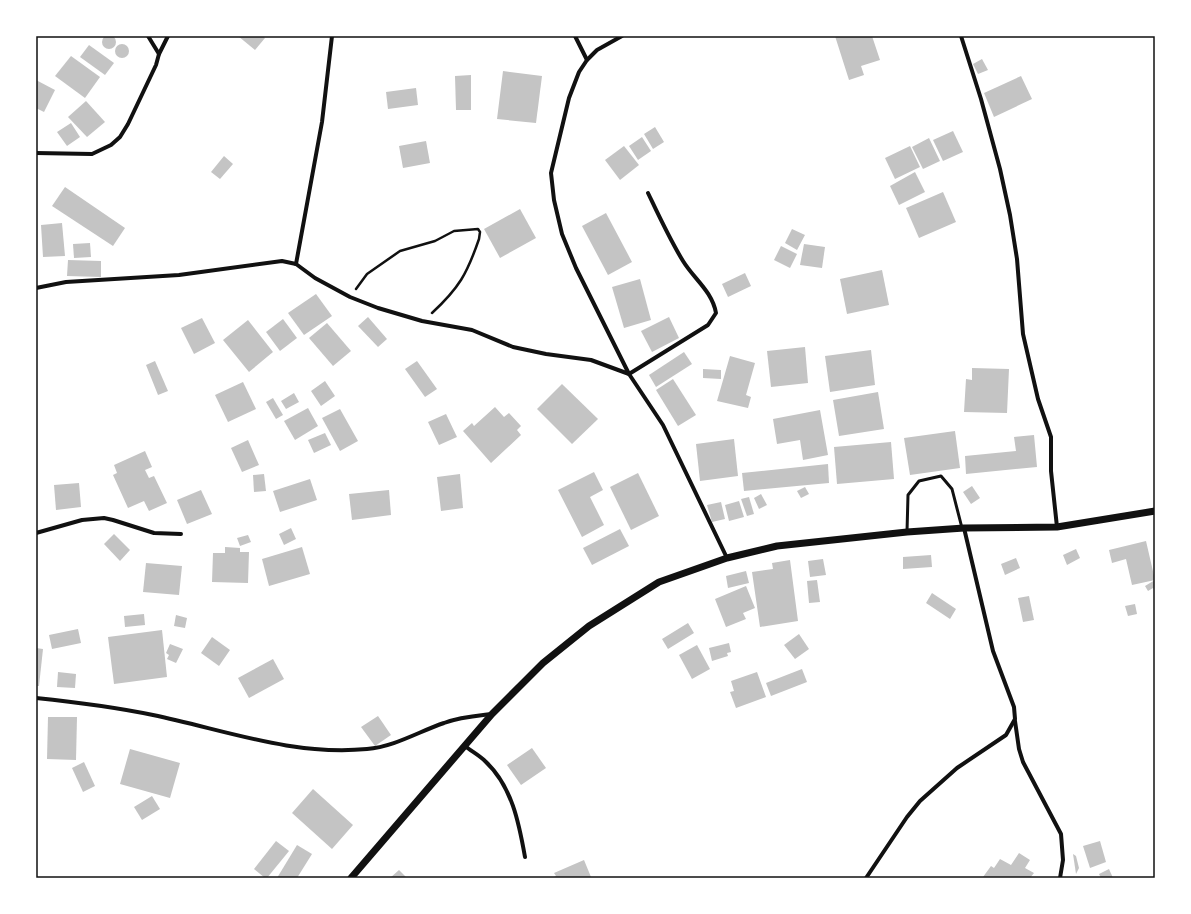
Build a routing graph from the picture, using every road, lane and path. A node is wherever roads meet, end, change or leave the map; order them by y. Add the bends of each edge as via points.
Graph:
1 (148, 36) edge
2 (168, 36) edge
3 (328, 36) edge
4 (332, 36) edge
5 (575, 36) edge
6 (622, 36) edge
7 (961, 36) edge
8 (331, 42) junction
9 (159, 54) junction
10 (587, 60) junction
11 (36, 153) edge
12 (648, 193) dead end
13 (296, 264) junction
14 (36, 288) edge
15 (350, 297) junction
16 (422, 321) junction
17 (629, 374) junction
18 (1155, 511) edge
19 (1057, 527) junction
20 (963, 528) junction
21 (907, 532) junction
22 (36, 533) edge
23 (181, 534) dead end
24 (728, 558) junction
25 (36, 698) edge
26 (492, 714) junction
27 (1015, 719) junction
28 (465, 746) junction
29 (525, 857) dead end
30 (351, 878) edge
31 (866, 878) edge
32 (1060, 878) edge

1 - 9 street
2 - 9 street
3 - 8 street
4 - 8 street
5 - 10 street
6 - 10 street via 597,50
7 - 19 street via 989,130 1010,215 1017,259 1023,334 1038,399 1051,437 1051,470
8 - 13 street via 322,122
9 - 11 street via 128,124 111,145 92,154
10 - 17 street via 579,72 569,98 551,173 554,200 562,234 576,268
12 - 17 street via 684,264 714,302 716,312 708,325
13 - 14 street via 274,262 179,275 66,282
13 - 15 street via 315,278
15 - 16 street
15 - 16 path via 367,274 400,251 435,241 454,231 478,229 479,239 462,282
16 - 17 street via 472,330 512,347 591,360
17 - 24 street via 663,425
18 - 19 street
19 - 20 street
20 - 21 street
20 - 21 lane via 952,489 941,476 919,480 908,495
20 - 27 street via 993,651 1014,707
21 - 24 street via 777,546
22 - 23 street via 82,520 104,518 154,533
24 - 26 street via 659,582 589,626 543,663
25 - 26 street via 154,715 266,743 322,750 368,749 460,718
26 - 28 street
27 - 31 street via 1006,735 957,768 920,801
27 - 32 street via 1023,762 1061,834 1063,860
28 - 29 street via 485,760 508,793
28 - 30 street

